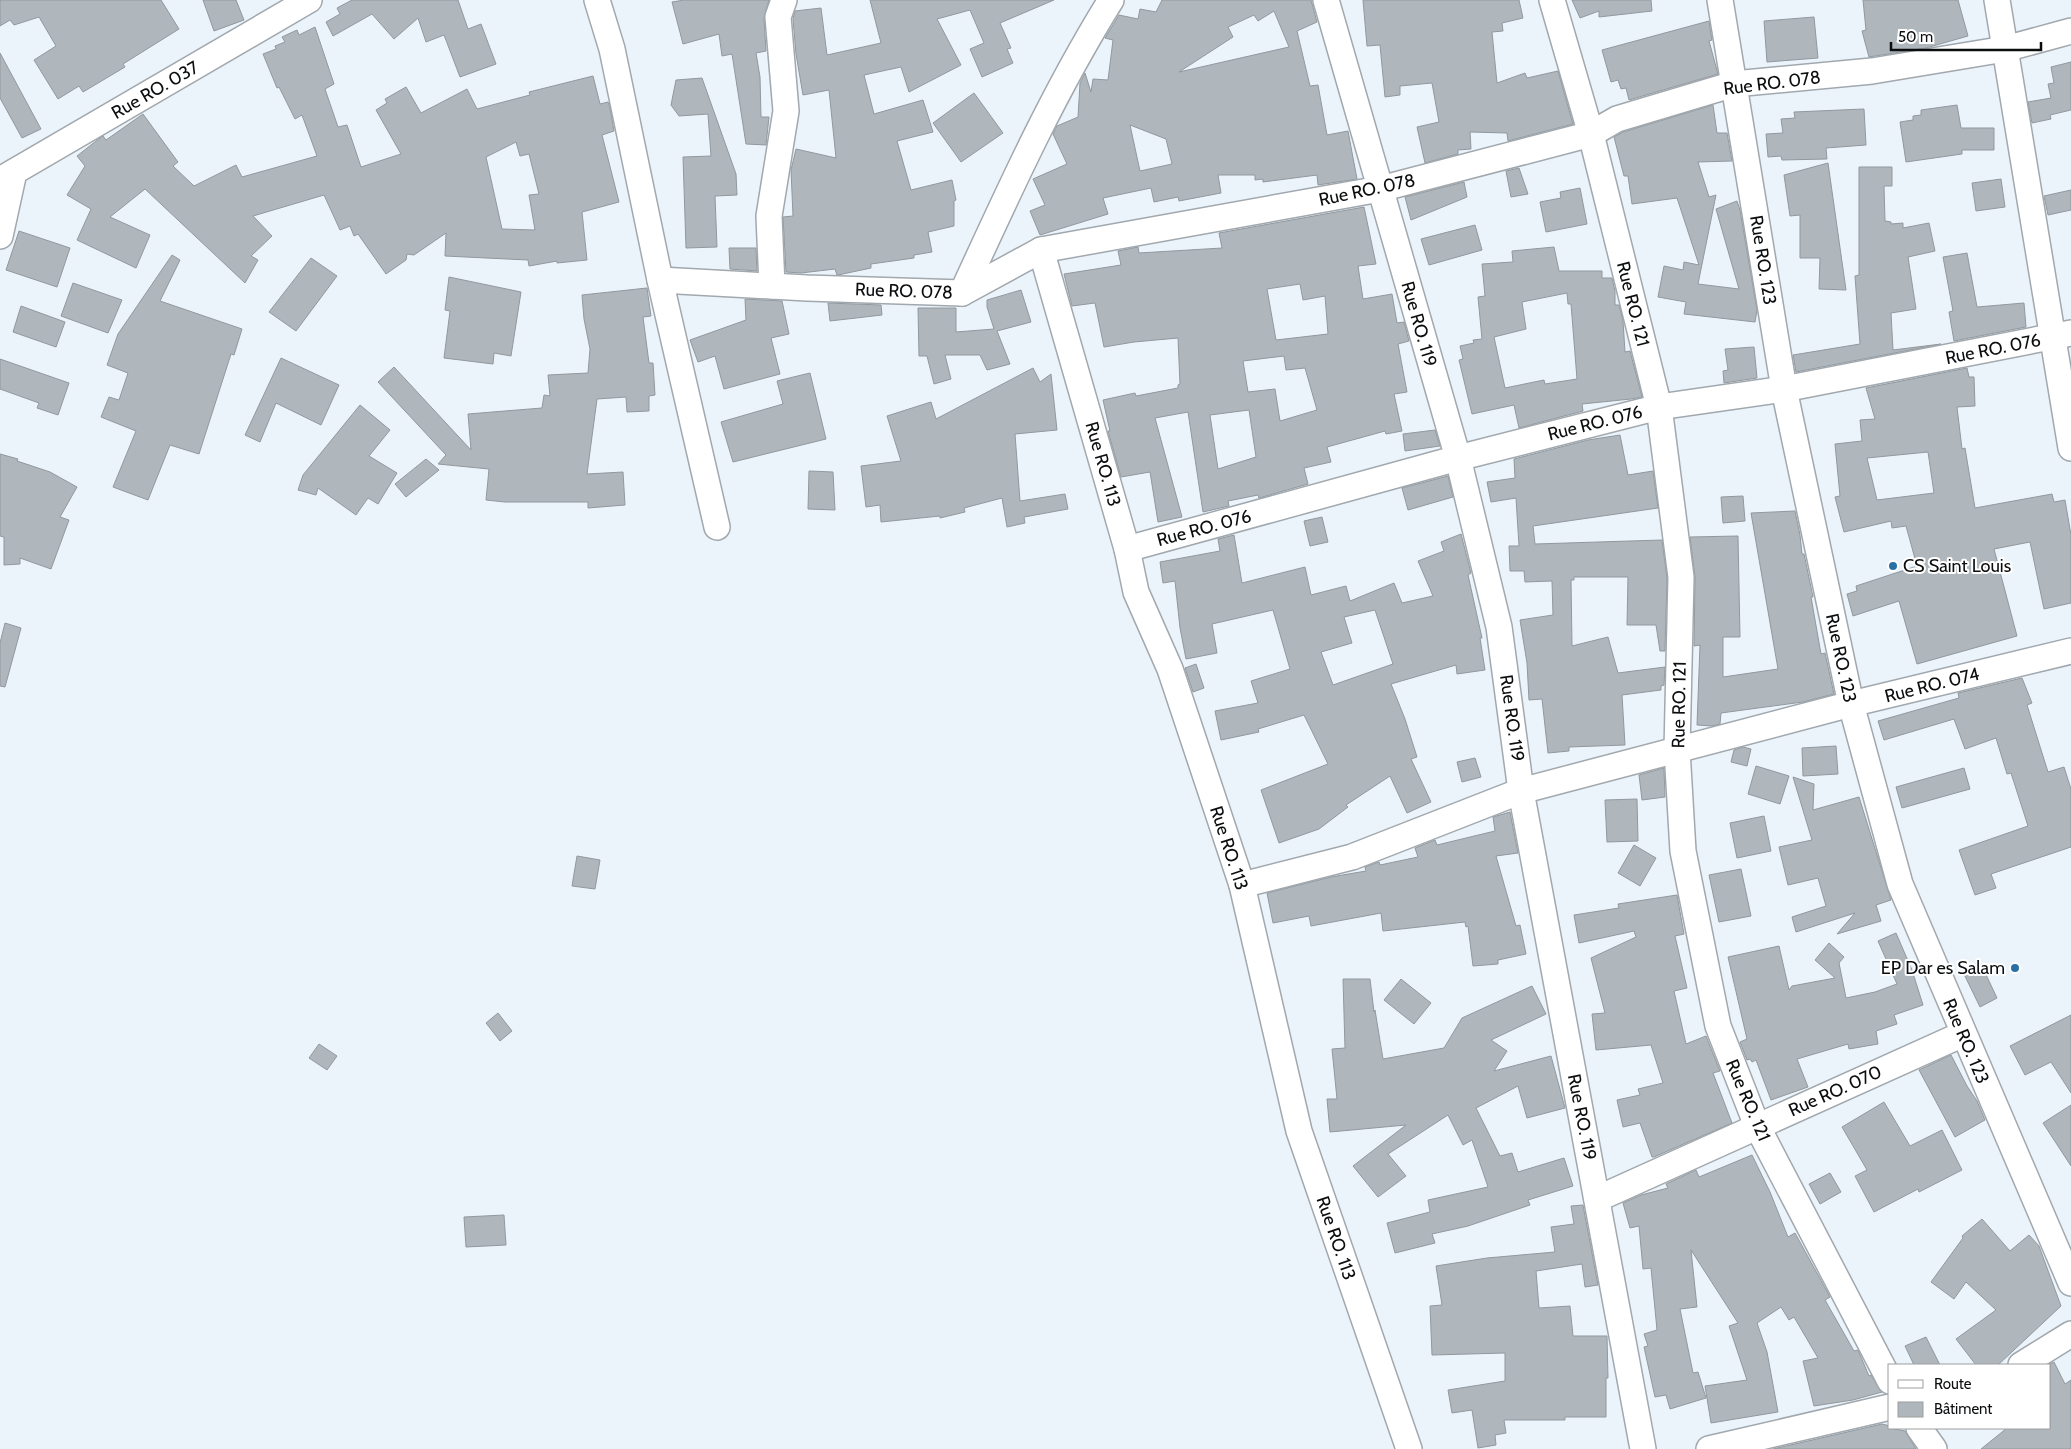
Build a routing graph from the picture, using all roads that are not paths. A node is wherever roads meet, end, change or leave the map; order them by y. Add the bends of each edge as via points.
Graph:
1 (309, 0) edge
2 (597, 0) edge
3 (784, 0) edge
4 (1111, 0) edge
5 (1326, 0) edge
6 (1552, 0) edge
7 (1720, 0) edge
8 (1998, 0) edge
9 (2071, 31) edge
10 (2005, 49) junction
11 (1734, 84) junction
12 (1591, 134) junction
13 (7, 176) edge
14 (1380, 189) junction
15 (0, 236) edge
16 (1041, 250) junction
17 (660, 280) junction
18 (772, 286) junction
19 (962, 293) junction
20 (2061, 336) edge
21 (1784, 389) junction
22 (1659, 407) junction
23 (2071, 448) edge
24 (1458, 458) junction
25 (717, 528) dead end
26 (1127, 549) junction
27 (2071, 651) edge
28 (1850, 704) junction
29 (1678, 750) junction
30 (1521, 791) junction
31 (1242, 885) junction
32 (1963, 1034) junction
33 (1757, 1126) junction
34 (1598, 1199) junction
35 (2071, 1283) edge
36 (2071, 1334) edge
37 (2023, 1364) edge
38 (1888, 1377) edge
39 (1888, 1407) edge
40 (1921, 1429) edge
41 (1409, 1449) edge
42 (1643, 1449) edge
43 (1709, 1449) edge
44 (1934, 1449) edge

1 - 13 street, Rue RO. 037
2 - 17 street via 612,49
3 - 18 street via 778,17 786,111 769,216
4 - 19 street via 1042,123
5 - 14 street, Rue RO. 119
6 - 12 street, Rue RO. 121
7 - 11 street, Rue RO. 123
8 - 10 street
9 - 10 street, Rue RO. 078
10 - 11 street, Rue RO. 078 via 1872,71
10 - 20 street
11 - 12 street, Rue RO. 078 via 1617,119
11 - 21 street, Rue RO. 123
12 - 14 street, Rue RO. 078
12 - 22 street, Rue RO. 121
13 - 15 street
14 - 16 street, Rue RO. 078
14 - 24 street, Rue RO. 119
16 - 19 street, Rue RO. 078
16 - 26 street, Rue RO. 113
17 - 18 street, Rue RO. 078
17 - 25 street
18 - 19 street, Rue RO. 078
20 - 21 street, Rue RO. 076
20 - 23 street
21 - 22 street, Rue RO. 076
21 - 28 street, Rue RO. 123
22 - 24 street, Rue RO. 076
22 - 29 street, Rue RO. 121 via 1681,577
24 - 26 street, Rue RO. 076
24 - 30 street, Rue RO. 119 via 1499,628
26 - 31 street, Rue RO. 113 via 1136,592 1170,669
27 - 28 street, Rue RO. 074
28 - 29 street, Rue RO. 074
28 - 32 street, Rue RO. 123 via 1900,884
29 - 30 street, Rue RO. 074
29 - 33 street, Rue RO. 121 via 1683,851 1718,1026
30 - 31 street, Rue RO. 074 via 1352,857
30 - 34 street, Rue RO. 119
31 - 41 street, Rue RO. 113 via 1299,1131
32 - 33 street, Rue RO. 070
32 - 35 street, Rue RO. 123
33 - 34 street, Rue RO. 070
33 - 38 street, Rue RO. 121
34 - 42 street, Rue RO. 119
36 - 37 street
39 - 43 street
40 - 44 street

